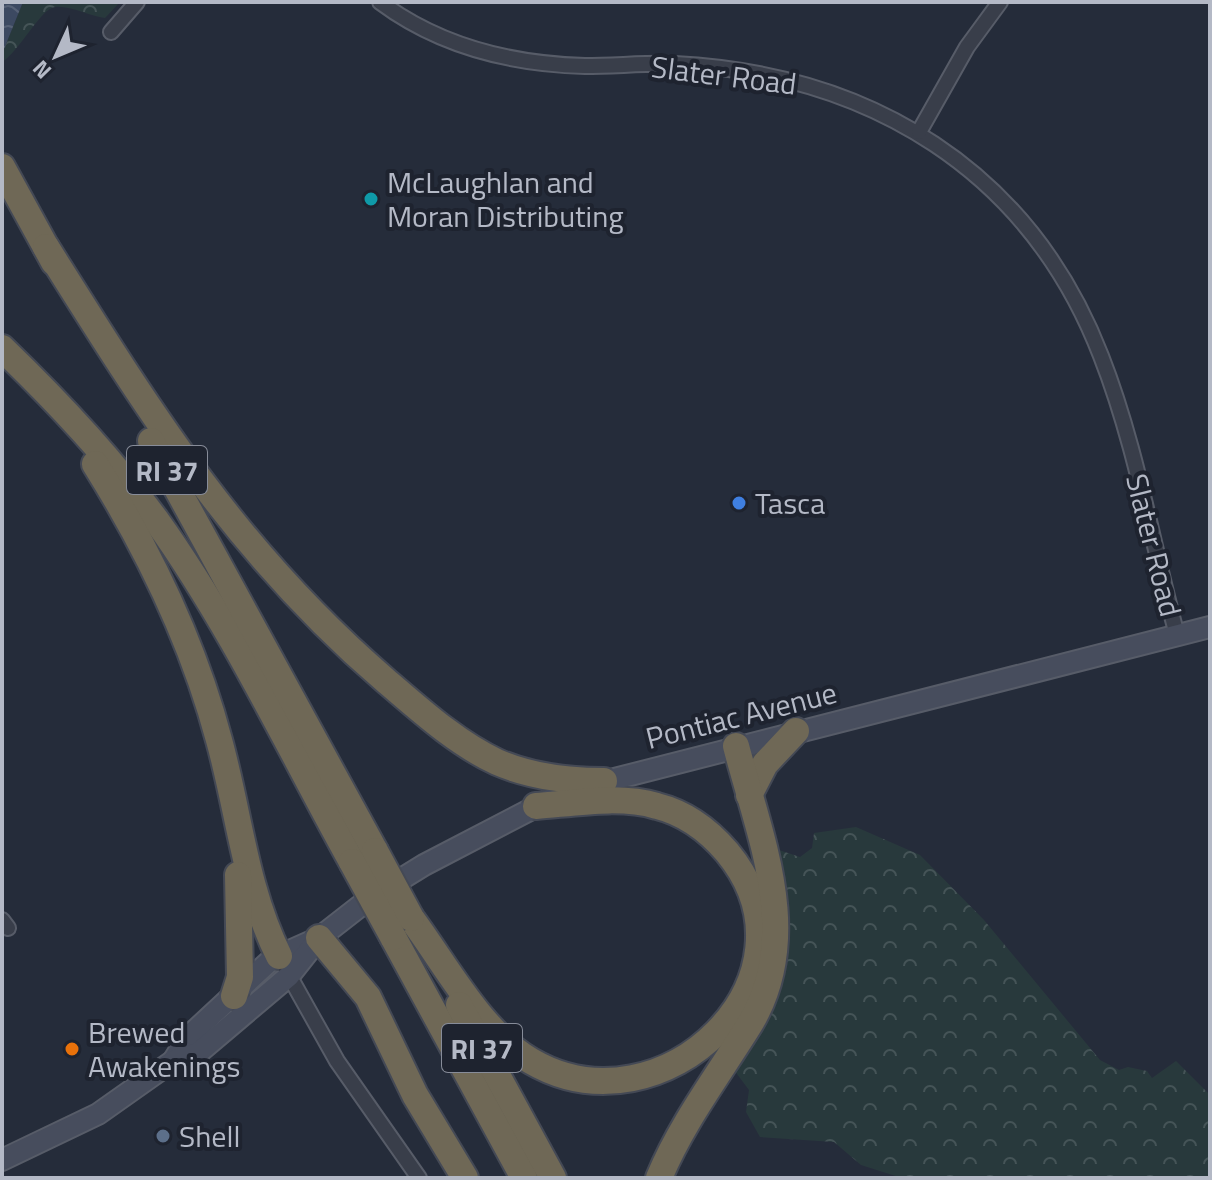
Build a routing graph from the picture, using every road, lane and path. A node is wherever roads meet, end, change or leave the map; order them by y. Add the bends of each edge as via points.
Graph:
1 (137, 2) edge
2 (380, 2) edge
3 (1000, 2) edge
4 (111, 32) dead end
5 (919, 132) junction
6 (2, 167) edge
7 (46, 247) junction
8 (2, 348) edge
9 (46, 391) junction
10 (1210, 627) edge
11 (1177, 635) junction
12 (796, 731) junction
13 (736, 746) junction
14 (604, 781) junction
15 (749, 795) junction
16 (233, 800) junction
17 (536, 806) junction
18 (364, 857) junction
19 (411, 918) junction
20 (319, 938) junction
21 (284, 966) junction
22 (234, 996) junction
23 (173, 1061) junction
24 (2, 1160) edge
25 (419, 1178) edge
26 (465, 1178) edge
27 (524, 1178) edge
28 (553, 1178) edge
29 (659, 1178) edge

1 - 4 street
2 - 5 street, Slater Road via 432,33 477,51 568,65 672,64 777,77 847,97
3 - 5 street via 967,47
5 - 11 street, Slater Road via 1016,213 1049,255 1091,330 1115,398
6 - 7 highway, RI 37
7 - 14 highway via 193,474 330,631 421,710 483,755 541,776
7 - 18 highway, RI 37
8 - 9 highway, RI 37
9 - 16 highway via 116,498 170,603 212,714
9 - 18 highway, RI 37 via 113,464 185,563
10 - 11 main road, Pontiac Avenue
11 - 12 main road, Pontiac Avenue
12 - 13 main road, Pontiac Avenue
12 - 15 highway via 765,764
13 - 14 main road, Pontiac Avenue
13 - 15 highway
14 - 17 main road, Pontiac Avenue
15 - 29 highway via 776,907 775,962 757,1012
16 - 21 highway via 256,903
16 - 22 highway via 240,968
17 - 19 highway via 624,801 655,805 696,824 738,868 754,911 755,958 735,1013 706,1045 665,1069 620,1080 571,1077 543,1067 496,1031
17 - 20 main road, Pontiac Avenue via 407,875
18 - 19 highway, RI 37, bridge
18 - 27 highway, RI 37, bridge via 393,937
19 - 28 highway, RI 37
20 - 21 main road, Pontiac Avenue
20 - 26 highway via 368,997 423,1111
21 - 22 main road, Pontiac Avenue
21 - 23 main road, Pontiac Avenue via 198,1053
21 - 25 street via 337,1061
22 - 23 main road, Pontiac Avenue via 184,1042
23 - 24 main road, Pontiac Avenue via 116,1104

